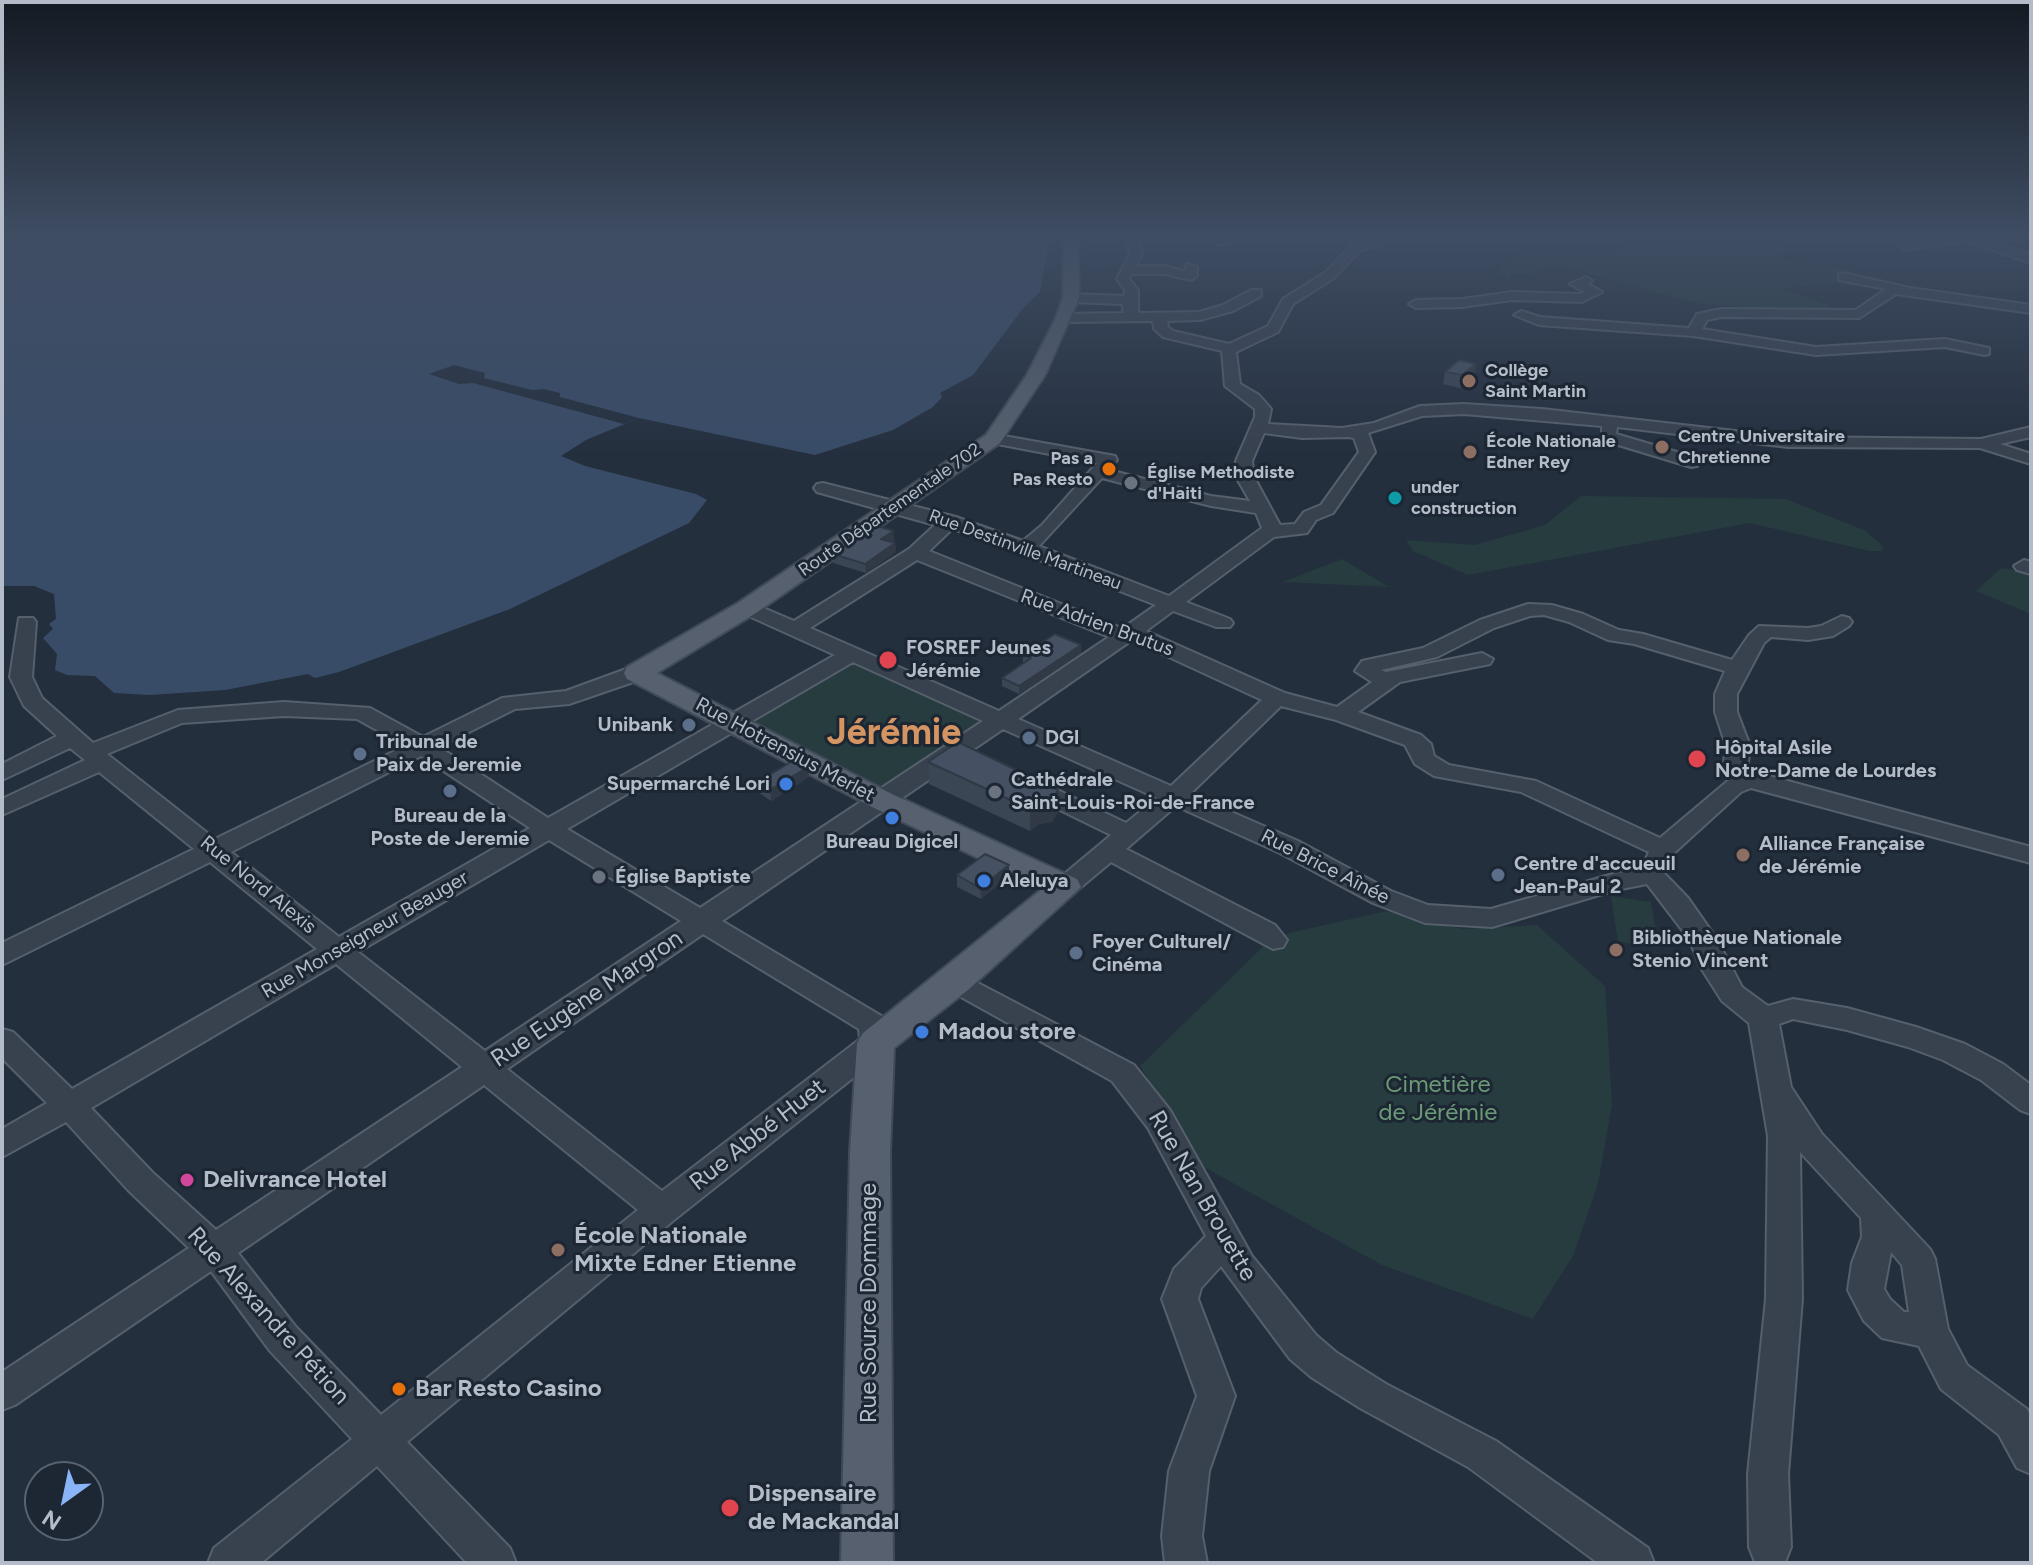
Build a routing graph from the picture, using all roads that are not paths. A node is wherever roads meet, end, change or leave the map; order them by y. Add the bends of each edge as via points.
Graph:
1 (1068, 309) edge
2 (1075, 309) edge
3 (1131, 309) edge
4 (1223, 309) edge
5 (1284, 309) edge
6 (1493, 309) edge
7 (1543, 309) edge
8 (1866, 309) edge
9 (1521, 315) junction
10 (1188, 317) junction
11 (1132, 318) junction
12 (1160, 318) junction
13 (1693, 332) junction
14 (1175, 336) junction
15 (1231, 349) junction
16 (1984, 351) dead end
17 (1610, 424) junction
18 (1259, 428) junction
19 (1350, 432) junction
20 (2031, 432) edge
21 (993, 439) junction
22 (1984, 444) junction
23 (2031, 459) edge
24 (1691, 462) dead end
25 (1098, 472) junction
26 (823, 488) dead end
27 (896, 507) junction
28 (1262, 508) junction
29 (950, 521) junction
30 (1268, 532) junction
31 (1026, 548) junction
32 (916, 553) junction
33 (1172, 604) junction
34 (747, 608) junction
35 (26, 622) dead end
36 (1842, 622) dead end
37 (1223, 623) dead end
38 (795, 629) junction
39 (1131, 632) junction
40 (852, 654) junction
41 (1482, 659) dead end
42 (1738, 668) junction
43 (637, 673) junction
44 (1387, 681) junction
45 (1277, 698) junction
46 (1341, 714) junction
47 (1001, 718) junction
48 (731, 722) junction
49 (423, 747) junction
50 (89, 750) junction
51 (955, 750) junction
52 (983, 763) edge
53 (2, 773) edge
54 (1010, 776) edge
55 (1744, 781) junction
56 (1175, 795) junction
57 (881, 800) junction
58 (2, 808) edge
59 (548, 829) junction
60 (1119, 843) junction
61 (213, 848) junction
62 (2031, 855) edge
63 (1658, 862) junction
64 (1065, 887) junction
65 (702, 922) junction
66 (1273, 940) dead end
67 (339, 950) junction
68 (2, 955) edge
69 (955, 981) junction
70 (1763, 1018) junction
71 (2, 1040) edge
72 (876, 1043) junction
73 (485, 1067) junction
74 (1774, 1084) junction
75 (2031, 1102) edge
76 (69, 1105) junction
77 (2, 1144) edge
78 (662, 1210) junction
79 (1877, 1213) junction
80 (1223, 1241) junction
81 (215, 1251) junction
82 (1930, 1331) junction
83 (2, 1393) edge
84 (380, 1441) junction
85 (2031, 1455) edge
86 (1770, 1547) dead end
87 (229, 1563) edge
88 (495, 1563) edge
89 (867, 1563) edge
90 (1186, 1563) edge
91 (1633, 1563) edge

1 - 21 main road, Route Départementale 702 via 1036,375
2 - 11 street
3 - 11 street
4 - 10 street
5 - 15 street via 1273,329
6 - 9 street
7 - 9 street
8 - 13 street via 1859,314 1721,313 1702,317
9 - 13 street via 1539,321
10 - 12 street
10 - 14 street via 1197,330
11 - 12 street
12 - 14 street via 1161,329
13 - 16 street via 1816,351 1945,343
14 - 15 street
15 - 18 street via 1233,386 1263,409
17 - 19 street via 1503,410 1439,410
17 - 22 street via 1788,442
17 - 24 street via 1608,437 1656,458
18 - 19 street
18 - 28 street via 1244,461 1245,477
19 - 30 street via 1361,435 1367,452 1327,509 1310,516 1301,529
20 - 22 street
21 - 25 street via 1109,460
21 - 27 main road, Route Départementale 702
22 - 23 street
25 - 28 street via 1211,501
25 - 31 street
26 - 27 street, Rue Destinville Martineau
27 - 29 street, Rue Destinville Martineau
27 - 34 main road, Route Départementale 702
28 - 30 street via 1270,521
29 - 31 street, Rue Destinville Martineau
29 - 32 street
30 - 33 street, Rue Eugène Margron
31 - 33 street, Rue Destinville Martineau
32 - 38 street
32 - 39 street, Rue Adrien Brutus via 1117,633
33 - 37 street, Rue Destinville Martineau
33 - 39 street, Rue Eugène Margron
34 - 38 street, Rue Brice Aînée
34 - 43 main road, Route Départementale 702
35 - 50 street, Rue Nord Alexis via 23,687
36 - 42 street via 1826,632 1808,634 1766,630
38 - 40 street, Rue Brice Aînée
39 - 45 street, Rue Adrien Brutus
39 - 47 street, Rue Eugène Margron
40 - 47 street, Rue Brice Aînée
40 - 48 street, Rue Monseigneur Beauger
41 - 44 street
42 - 44 street via 1615,636 1545,609 1487,624 1430,653 1366,671
42 - 55 street via 1726,694 1726,712 1738,746 1735,771
43 - 48 main road, Rue Hotrensius Merlet
43 - 49 street via 569,697 510,703
44 - 46 street
45 - 46 street, Rue Adrien Brutus
45 - 56 street, Rue Abbé Huet
46 - 63 street, Rue Adrien Brutus via 1413,740 1423,759 1442,771 1527,786
47 - 51 street, Rue Eugène Margron
47 - 56 street, Rue Brice Aînée
48 - 57 main road, Rue Hotrensius Merlet
48 - 59 street, Rue Monseigneur Beauger
49 - 50 street via 362,713 284,709 178,717
49 - 59 street
49 - 61 street
50 - 53 street
50 - 58 street
50 - 61 street, Rue Nord Alexis
51 - 52 street
51 - 57 street, Rue Eugène Margron
54 - 60 street
55 - 62 street
55 - 63 street
56 - 60 street, Rue Abbé Huet
56 - 63 street, Rue Brice Aînée via 1407,909 1435,916 1492,918 1613,882
57 - 64 main road, Rue Hotrensius Merlet
57 - 65 street, Rue Eugène Margron
59 - 65 street
59 - 67 street, Rue Monseigneur Beauger
60 - 64 street, Rue Abbé Huet
60 - 66 street
61 - 67 street, Rue Nord Alexis
61 - 68 street
63 - 70 street via 1732,994
64 - 69 main road, Rue Abbé Huet
65 - 72 street via 873,1024
65 - 73 street, Rue Eugène Margron
67 - 73 street, Rue Nord Alexis
67 - 76 street, Rue Monseigneur Beauger
69 - 72 main road, Rue Abbé Huet
69 - 80 street, Rue Nan Brouette via 1123,1073 1159,1119
70 - 74 street
70 - 75 street via 1793,1009 1916,1038 1992,1072
71 - 76 street, Rue Alexandre Pétion
72 - 78 street, Rue Abbé Huet
72 - 89 main road, Rue Source Dommage via 870,1152
73 - 78 street, Rue Nord Alexis
73 - 81 street, Rue Eugène Margron
74 - 79 street via 1811,1143
74 - 86 street via 1784,1136 1784,1299 1768,1474
76 - 77 street, Rue Monseigneur Beauger
76 - 81 street, Rue Alexandre Pétion
78 - 84 street, Rue Abbé Huet
79 - 82 street via 1918,1259
79 - 82 street via 1879,1237 1866,1290 1895,1327
80 - 90 street via 1186,1280 1180,1299 1216,1396 1189,1471 1182,1536
80 - 91 street, Rue Nan Brouette via 1277,1316 1324,1365 1482,1454
81 - 83 street, Rue Eugène Margron
81 - 84 street, Rue Alexandre Pétion via 283,1339
82 - 85 street via 1954,1377 2013,1422
84 - 87 street, Rue Abbé Huet
84 - 88 street, Rue Alexandre Pétion

